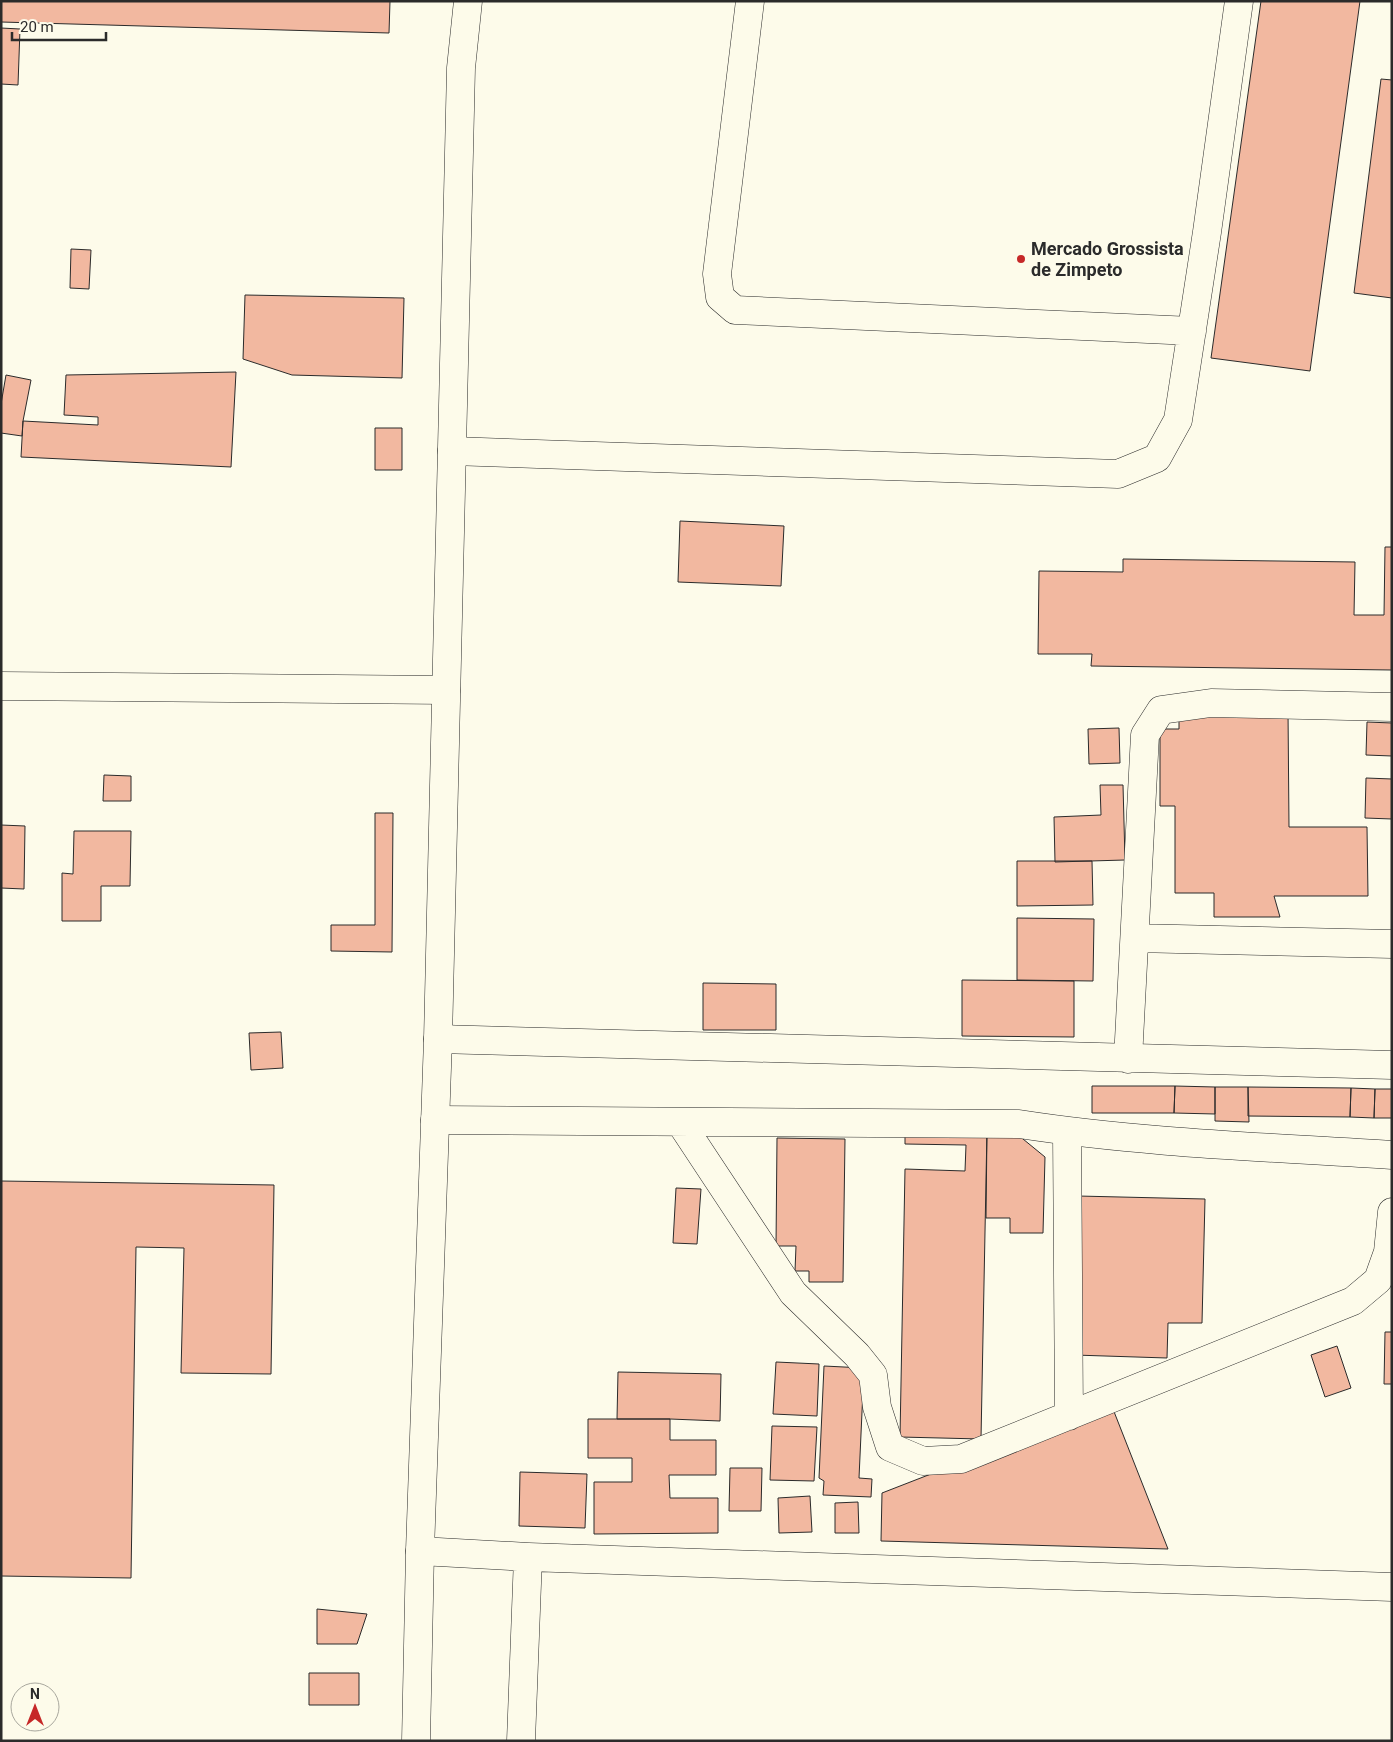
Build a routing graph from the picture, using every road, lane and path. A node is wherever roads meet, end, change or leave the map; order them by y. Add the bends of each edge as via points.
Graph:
1 (468, 1) edge
2 (750, 1) edge
3 (1239, 1) edge
4 (1192, 330) junction
5 (452, 451) junction
6 (1, 686) edge
7 (446, 690) junction
8 (1392, 707) edge
9 (1135, 938) junction
10 (1392, 944) edge
11 (438, 1038) junction
12 (1128, 1059) junction
13 (1392, 1065) edge
14 (435, 1120) junction
15 (680, 1122) junction
16 (1067, 1132) junction
17 (1392, 1154) edge
18 (1392, 1212) edge
19 (1069, 1416) junction
20 (420, 1551) junction
21 (528, 1557) junction
22 (1392, 1587) edge
23 (416, 1741) edge
24 (521, 1741) edge

1 - 5 main road via 461,68
2 - 4 main road via 717,274 720,297 735,310
3 - 4 main road
4 - 5 main road via 1178,420 1157,458 1118,474
5 - 7 main road
6 - 7 main road
7 - 11 main road
8 - 9 main road via 1211,703 1161,710 1145,735
9 - 10 main road
9 - 12 main road
11 - 12 main road
11 - 14 main road
12 - 13 main road
14 - 15 main road
14 - 20 main road
15 - 16 main road via 1019,1124
15 - 19 main road via 793,1293 857,1355 873,1375 877,1407 890,1447 923,1461 961,1459
16 - 17 main road via 1159,1141
16 - 19 main road
18 - 19 main road via 1388,1252 1378,1280 1353,1301
20 - 21 main road
20 - 23 main road
21 - 22 main road
21 - 24 main road

